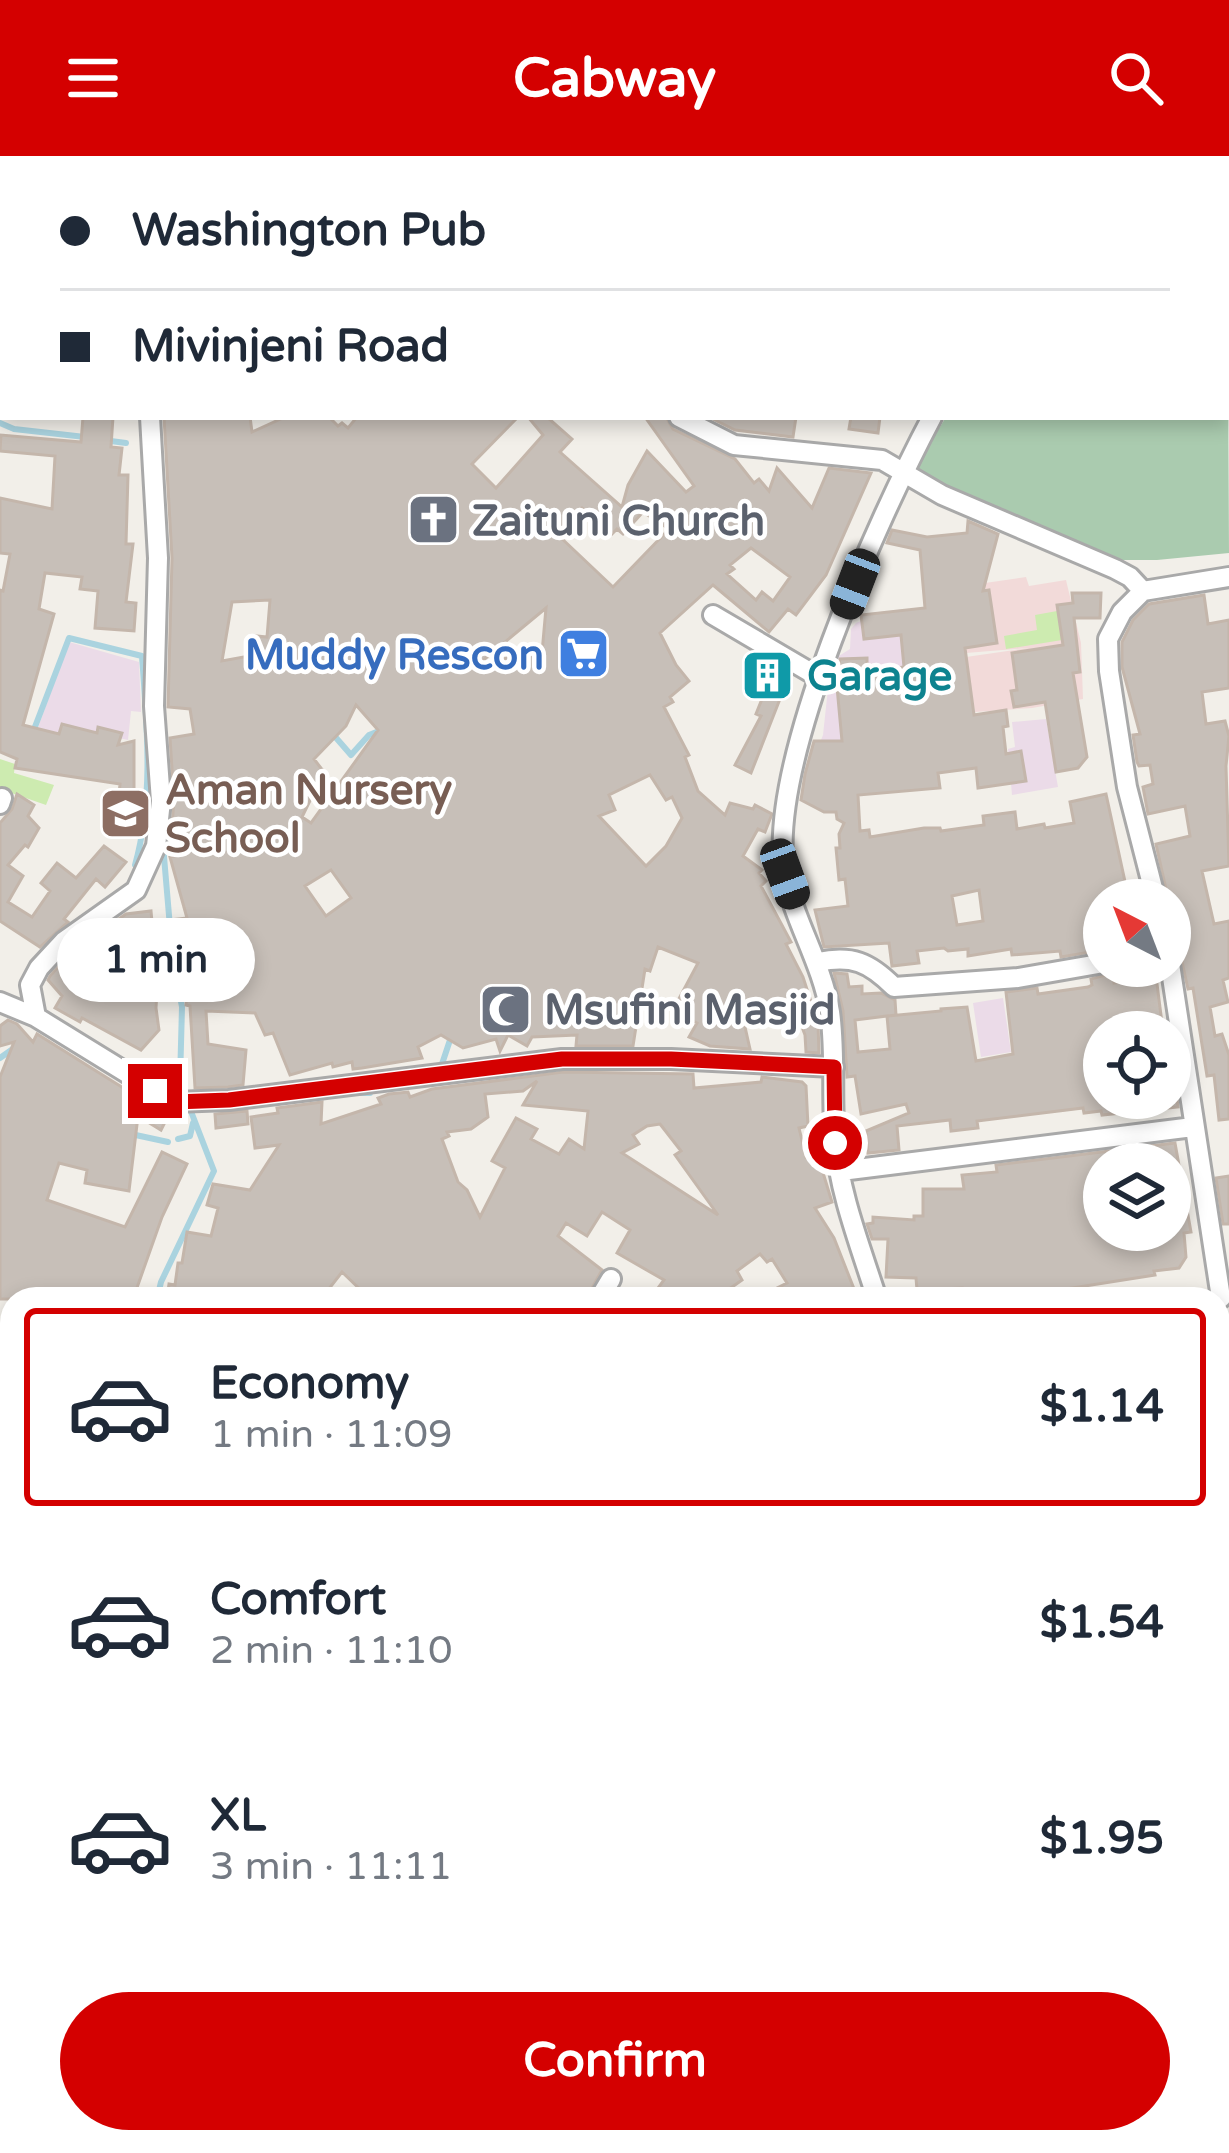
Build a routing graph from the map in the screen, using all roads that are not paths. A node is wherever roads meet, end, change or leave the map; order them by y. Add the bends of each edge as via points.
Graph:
1 (150, 420) edge
2 (686, 420) edge
3 (930, 420) edge
4 (903, 472) junction
5 (1229, 577) edge
6 (1143, 591) junction
7 (713, 615) dead end
8 (820, 678) junction
9 (1151, 879) edge
10 (818, 962) junction
11 (1083, 967) edge
12 (1173, 987) edge
13 (0, 1002) edge
14 (36, 1017) junction
15 (834, 1067) junction
16 (1193, 1126) junction
17 (841, 1171) junction
18 (611, 1279) dead end
19 (606, 1287) edge
20 (874, 1287) edge
21 (1219, 1287) edge

1 - 14 street via 156,846 136,890 39,968 30,986
2 - 4 street via 734,445 882,460
3 - 4 street
4 - 6 street via 1115,569
4 - 8 street
5 - 6 street
6 - 9 street via 1108,639 1127,787
7 - 8 street
8 - 10 street via 800,740 784,842 785,874
10 - 11 street via 847,956 894,987
10 - 15 street
12 - 16 street
13 - 14 street
14 - 15 street via 174,1102 562,1059
15 - 17 street
16 - 17 street
16 - 21 street
17 - 20 street
18 - 19 street

